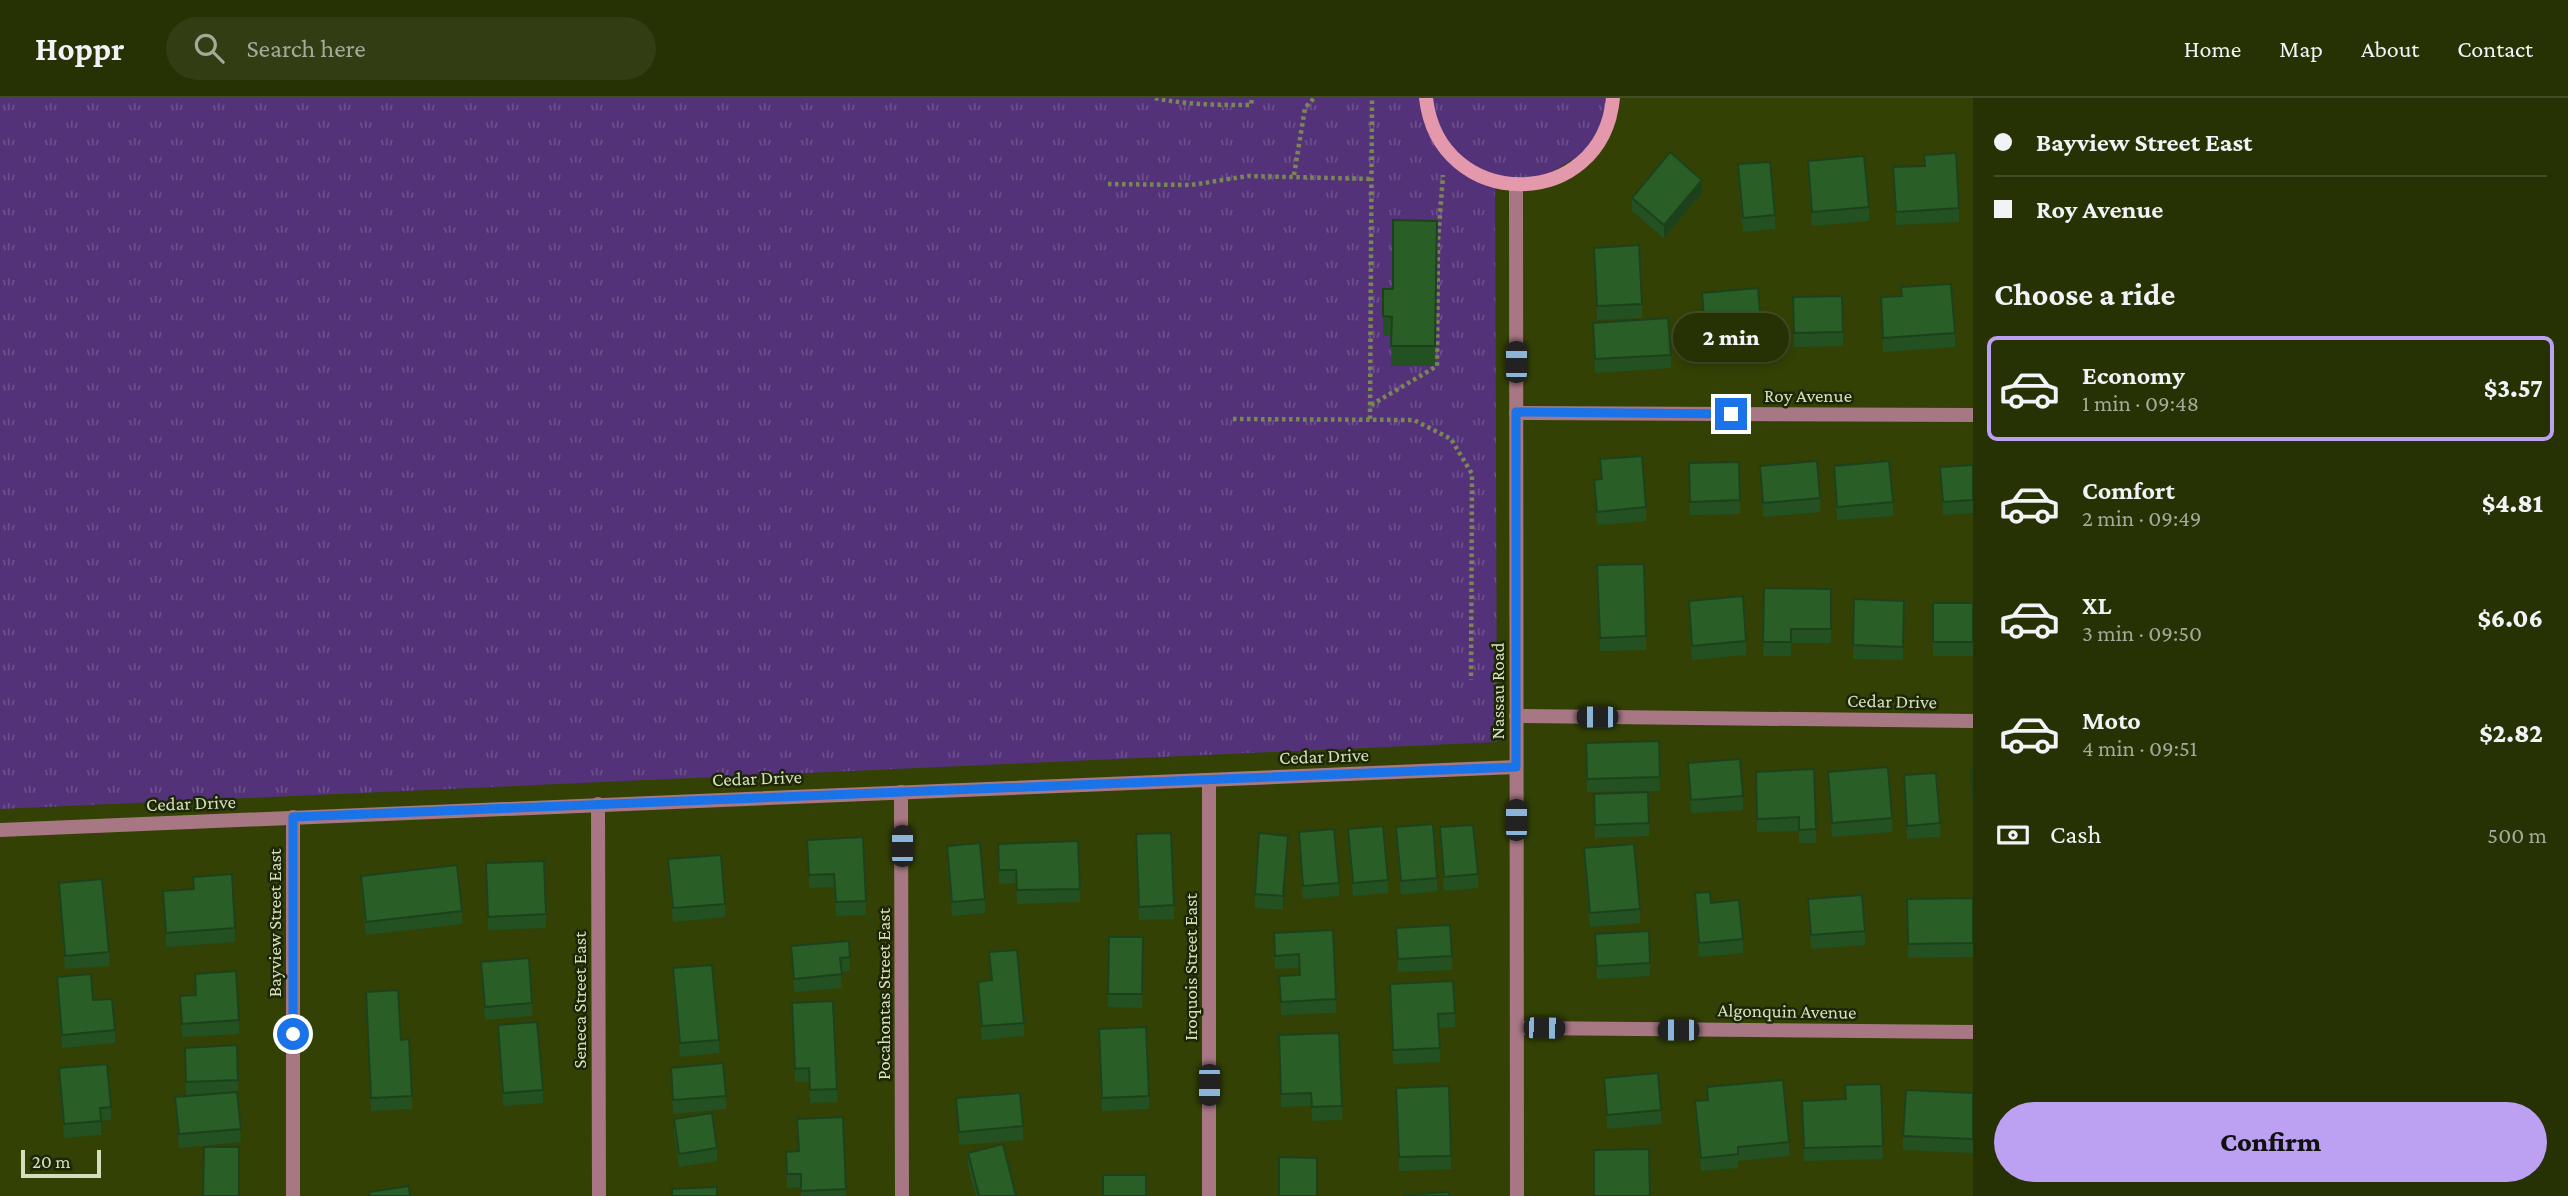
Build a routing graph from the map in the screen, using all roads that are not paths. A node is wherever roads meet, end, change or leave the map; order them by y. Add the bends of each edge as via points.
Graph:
1 (1426, 98) edge
2 (1613, 98) edge
3 (1516, 185) junction
4 (1516, 412) junction
5 (1973, 415) edge
6 (1516, 716) junction
7 (1973, 721) edge
8 (1516, 767) junction
9 (1209, 780) junction
10 (901, 792) junction
11 (598, 804) junction
12 (293, 817) junction
13 (0, 830) edge
14 (1517, 1028) junction
15 (1973, 1032) edge
16 (293, 1196) edge
17 (598, 1196) edge
18 (902, 1196) edge
19 (1209, 1196) edge
20 (1517, 1196) edge

1 - 3 street via 1429,117 1457,162 1479,176
2 - 3 street via 1601,139 1579,164 1549,181
3 - 4 street, Nassau Road
4 - 5 street, Roy Avenue
4 - 6 street, Nassau Road
6 - 7 street, Cedar Drive
6 - 8 street, Nassau Road
8 - 9 street, Cedar Drive
8 - 14 street, Nassau Road
9 - 10 street, Cedar Drive
9 - 19 street, Iroquois Street East
10 - 11 street, Cedar Drive
10 - 18 street, Pocahontas Street East
11 - 12 street, Cedar Drive
11 - 17 street, Seneca Street East
12 - 13 street, Cedar Drive
12 - 16 street, Bayview Street East
14 - 15 street, Algonquin Avenue
14 - 20 street, Nassau Road

